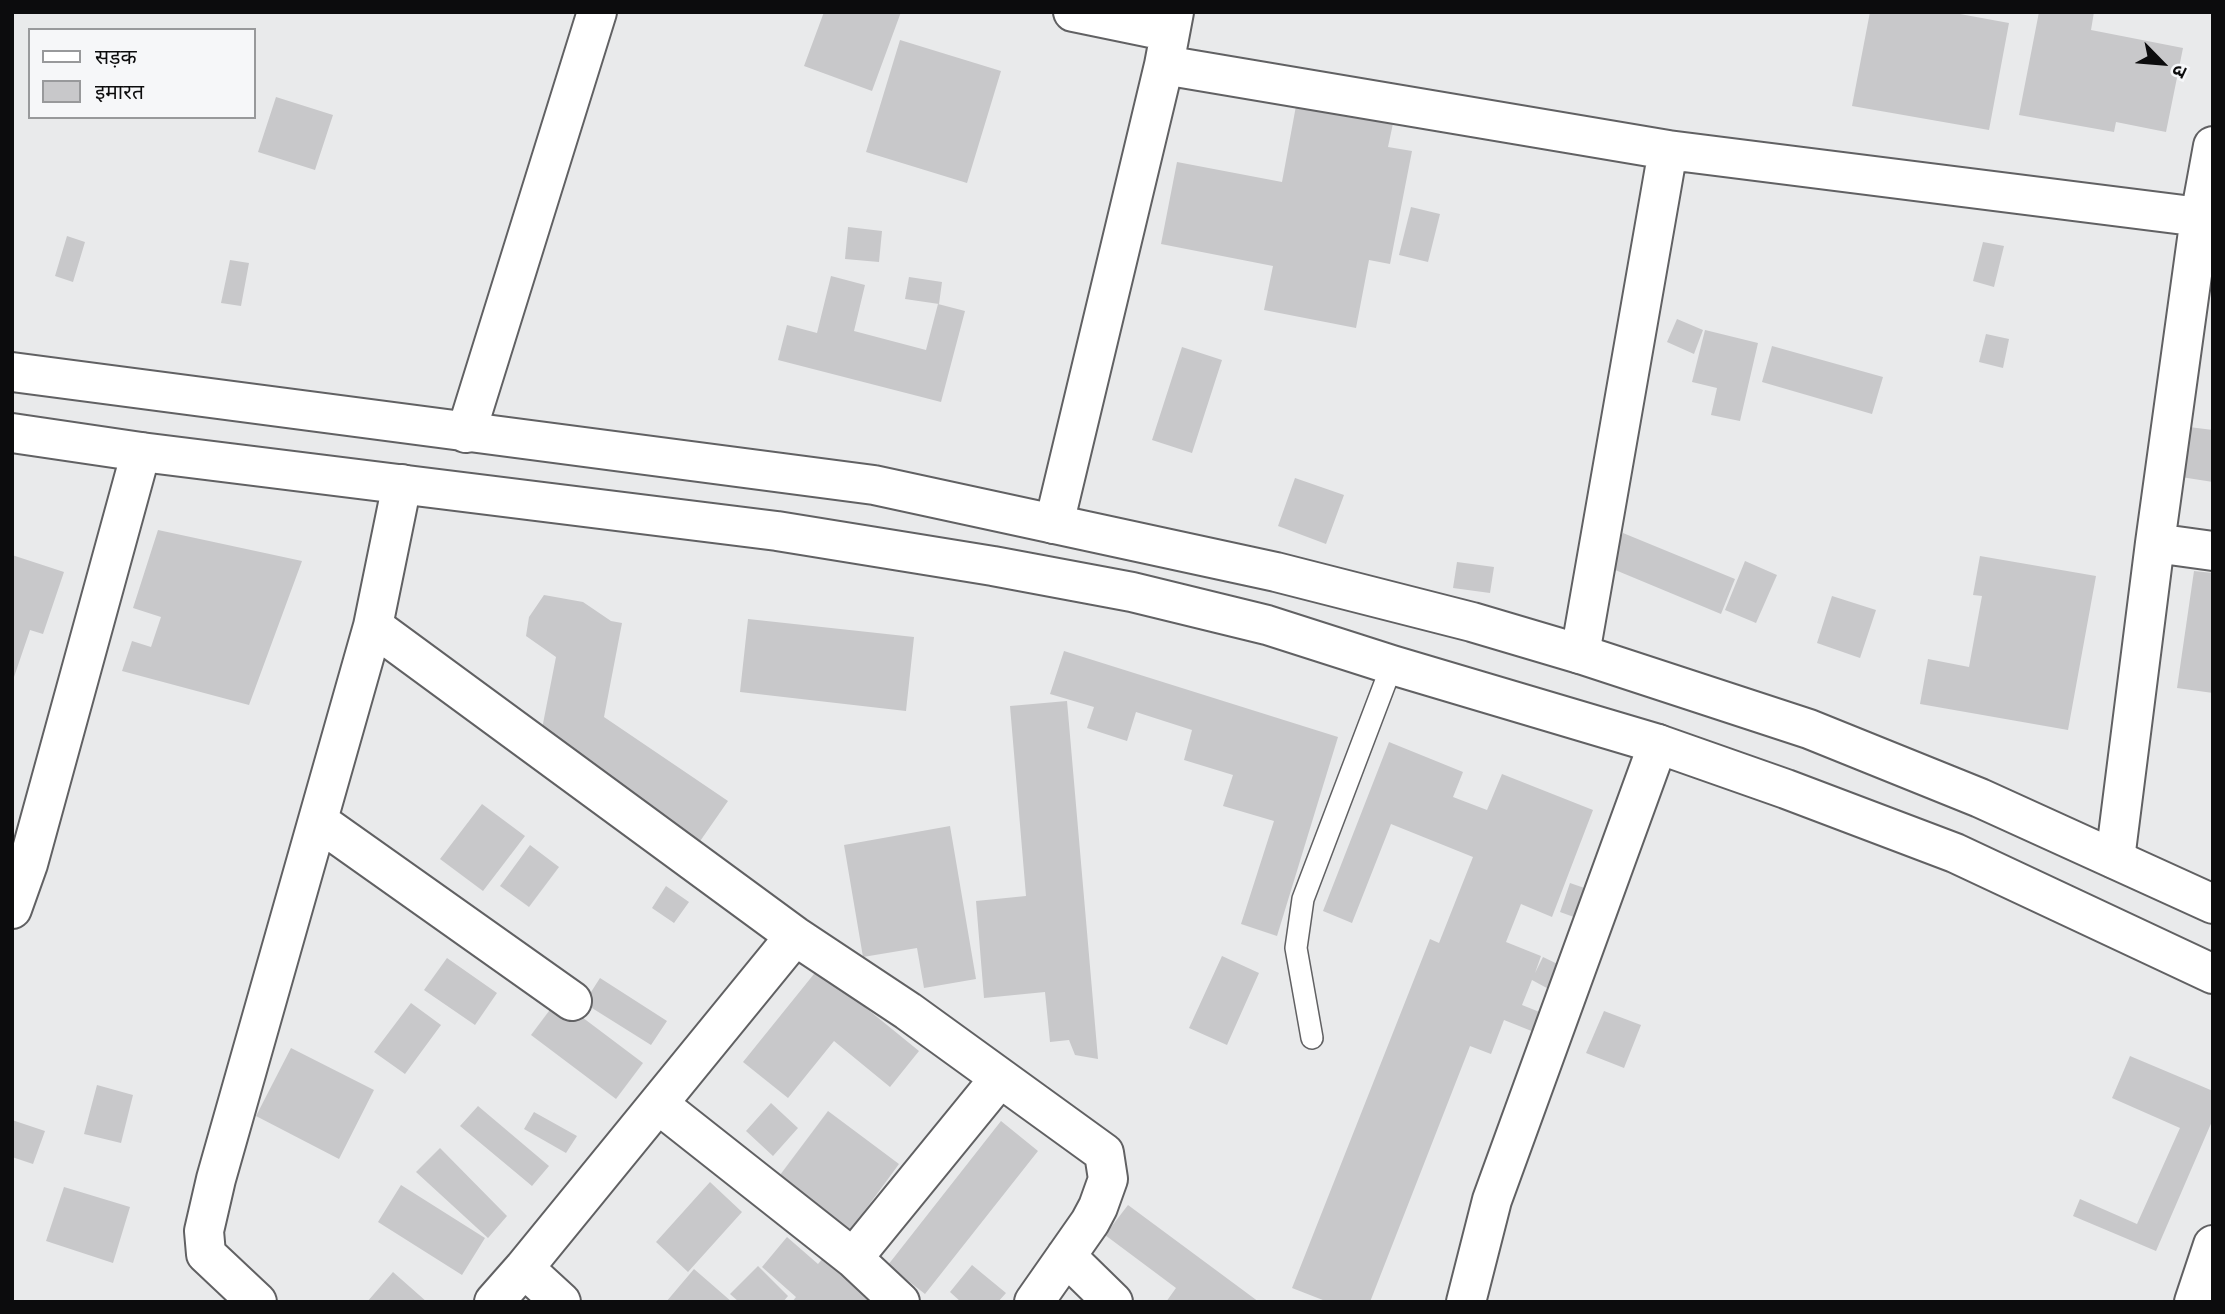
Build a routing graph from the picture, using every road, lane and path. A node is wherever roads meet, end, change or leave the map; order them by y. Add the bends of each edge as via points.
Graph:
1 (597, 12) edge
2 (1073, 12) edge
3 (1169, 37) edge
4 (2213, 146) edge
5 (1668, 150) junction
6 (2200, 217) junction
7 (12, 372) edge
8 (12, 433) edge
9 (466, 433) junction
10 (141, 452) junction
11 (402, 484) junction
12 (1054, 524) junction
13 (2155, 543) junction
14 (2213, 551) edge
15 (373, 626) junction
16 (1580, 654) junction
17 (1392, 665) junction
18 (1658, 744) junction
19 (318, 821) junction
20 (2115, 859) junction
21 (20, 862) edge
22 (2213, 904) edge
23 (12, 909) edge
24 (795, 936) junction
25 (2213, 974) edge
26 (572, 1001) dead end
27 (1312, 1038) dead end
28 (999, 1079) junction
29 (658, 1104) junction
30 (2213, 1245) edge
31 (1066, 1256) junction
32 (853, 1258) junction
33 (524, 1268) junction
34 (257, 1302) edge
35 (494, 1302) edge
36 (561, 1302) edge
37 (900, 1302) edge
38 (1034, 1302) edge
39 (1113, 1302) edge
40 (1466, 1302) edge
41 (2194, 1302) edge

1 - 9 main road
2 - 3 main road
3 - 5 main road
3 - 12 main road
4 - 6 main road
5 - 6 main road
5 - 16 main road
6 - 13 main road
7 - 9 main road
8 - 10 main road
9 - 12 main road via 874,485
10 - 11 main road
10 - 21 main road
11 - 15 main road
11 - 17 main road via 776,531 993,566 1267,625
12 - 16 main road via 1276,572
13 - 14 main road
13 - 20 main road
15 - 19 main road
15 - 24 main road
16 - 20 main road via 1809,729
17 - 18 main road
17 - 27 lane via 1303,899 1296,947
18 - 25 main road via 1955,852
18 - 40 main road via 1493,1200
19 - 26 main road
19 - 34 main road via 204,1231 206,1254
20 - 22 main road
21 - 23 main road
24 - 28 main road
24 - 29 main road
28 - 31 main road via 1104,1153 1108,1179 1098,1207
28 - 32 main road
29 - 32 main road
29 - 33 main road
30 - 41 main road
31 - 38 main road
31 - 39 main road
32 - 37 main road
33 - 35 main road
33 - 36 main road

